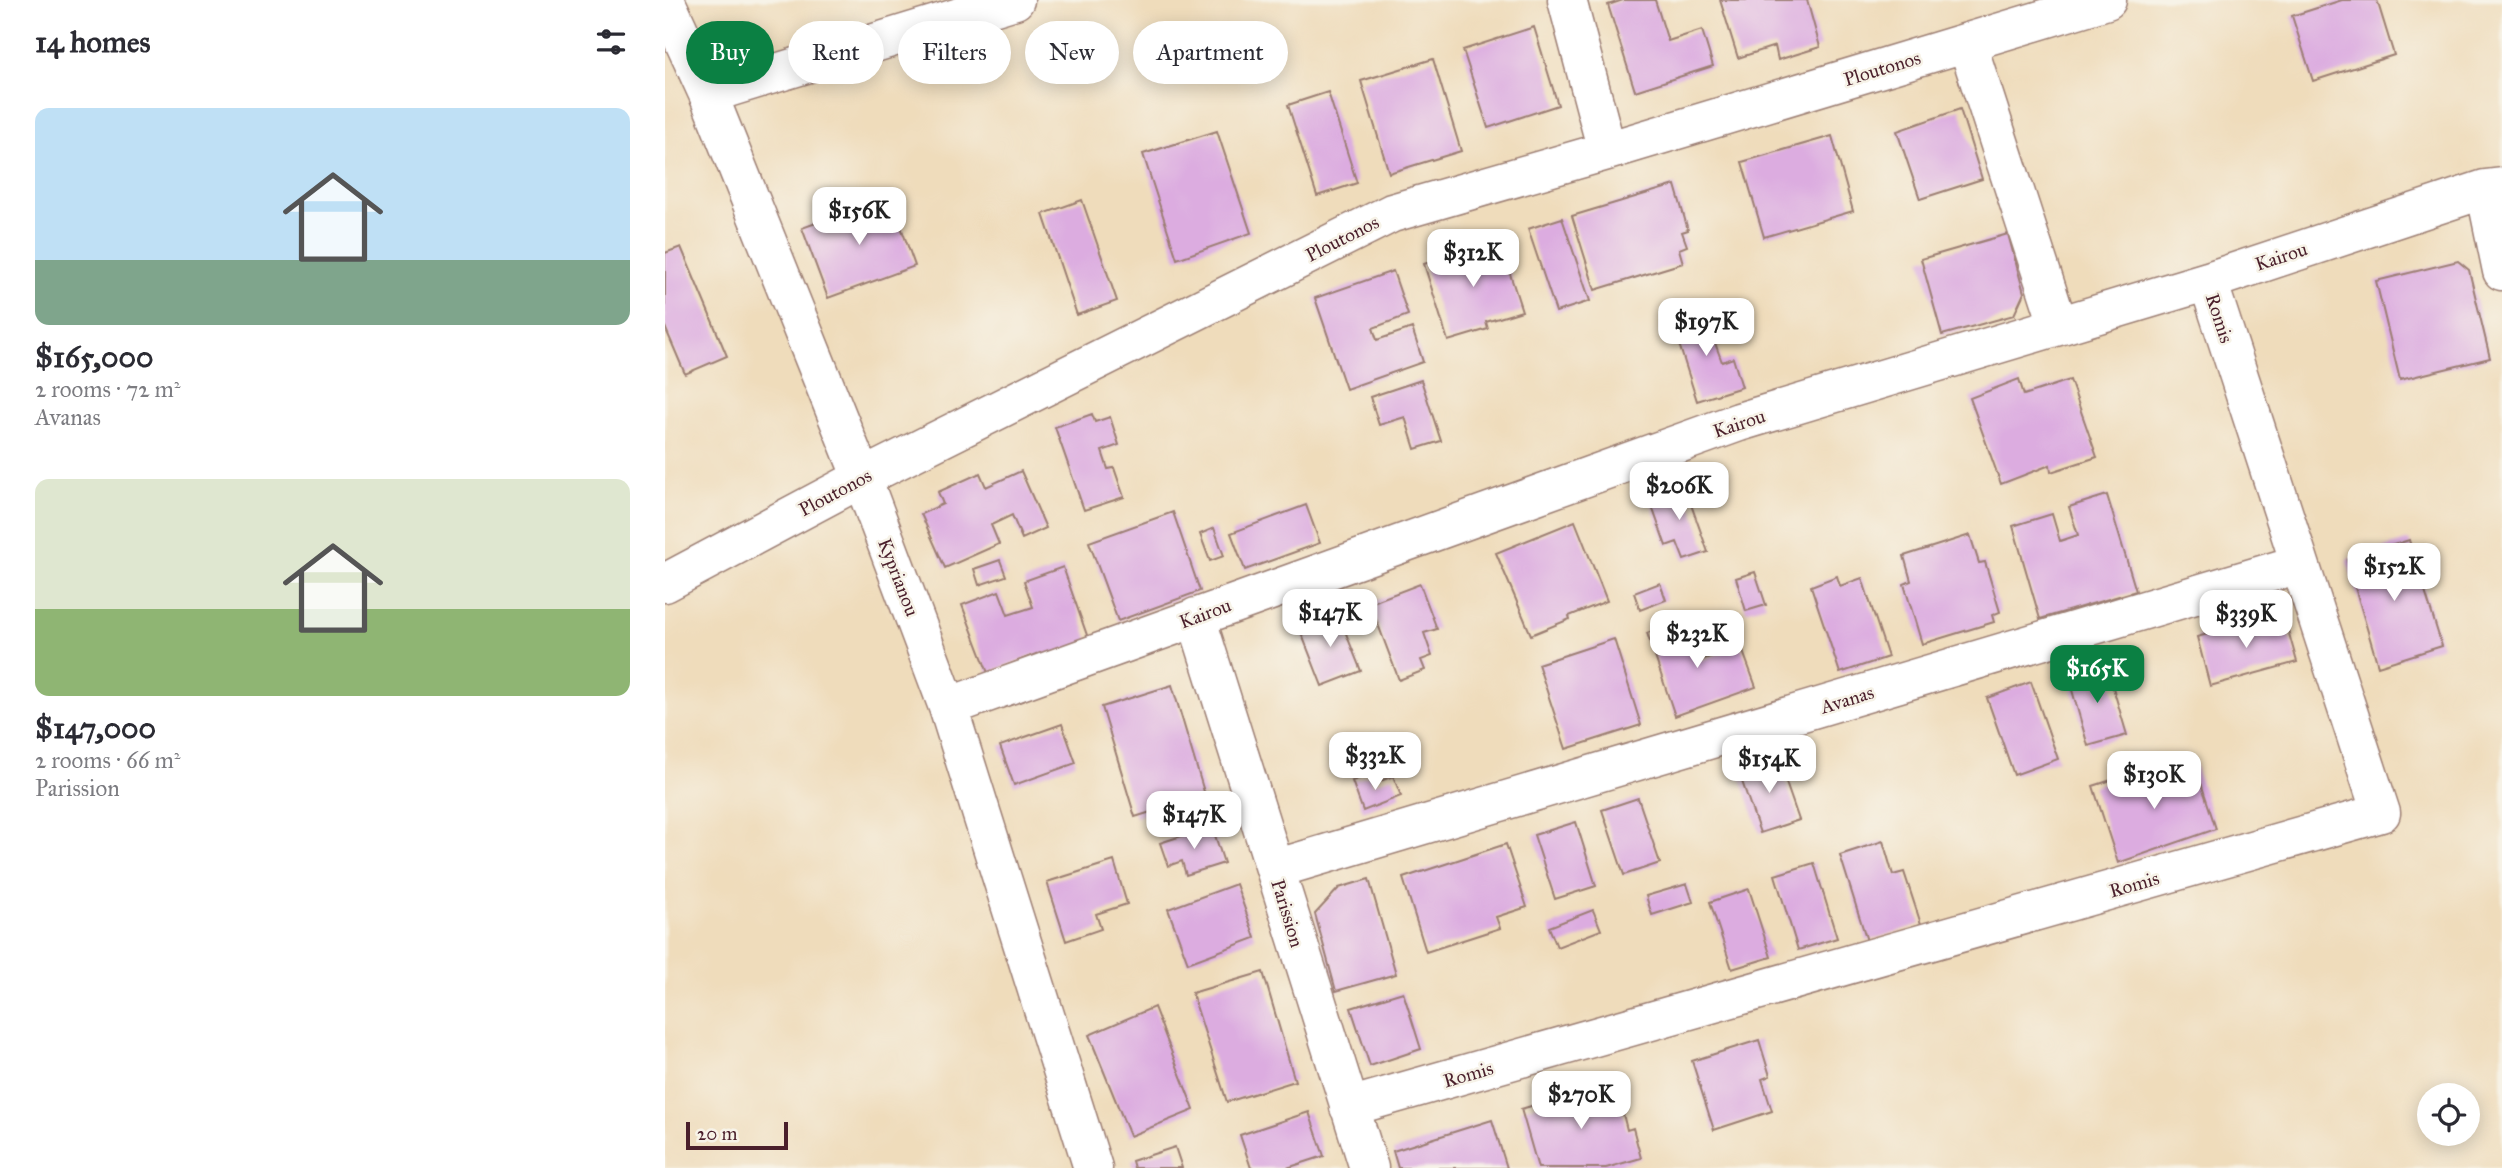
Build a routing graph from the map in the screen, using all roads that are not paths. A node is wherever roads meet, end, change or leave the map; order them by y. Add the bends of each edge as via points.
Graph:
1 (665, 0) edge
2 (1016, 0) edge
3 (1567, 0) edge
4 (2107, 0) edge
5 (1967, 43) junction
6 (774, 57) edge
7 (686, 67) edge
8 (692, 84) edge
9 (1607, 150) junction
10 (2493, 188) edge
11 (2502, 271) edge
12 (2208, 281) junction
13 (2058, 324) junction
14 (862, 478) junction
15 (2299, 564) junction
16 (665, 583) edge
17 (1196, 617) junction
18 (948, 707) junction
19 (1275, 869) junction
20 (1349, 1107) junction
21 (1093, 1168) edge
22 (1369, 1168) edge

1 - 7 street, Kyprianou
2 - 6 street
3 - 9 street
4 - 5 street, Ploutonos
5 - 9 street, Ploutonos
5 - 13 street
8 - 14 street, Kyprianou
9 - 14 street, Ploutonos via 1392,213
10 - 11 street
10 - 12 street, Kairou
12 - 13 street, Kairou
12 - 15 street, Romis
13 - 17 street, Kairou via 1739,422
14 - 16 street, Ploutonos
14 - 18 street, Kyprianou
15 - 19 street, Avanas
15 - 20 street, Romis via 2381,813
17 - 18 street, Kairou
17 - 19 street, Parission
18 - 21 street, Kyprianou
19 - 20 street, Parission
20 - 22 street, Parission

